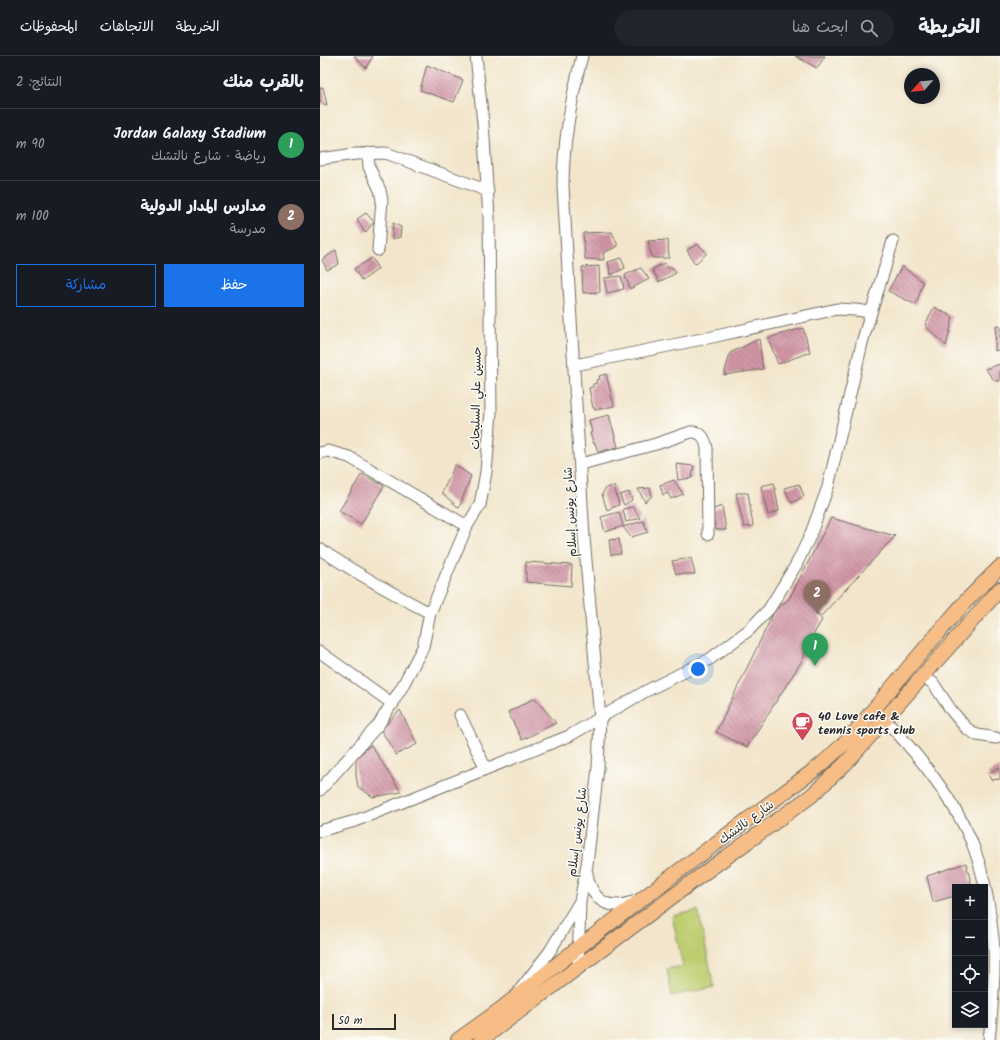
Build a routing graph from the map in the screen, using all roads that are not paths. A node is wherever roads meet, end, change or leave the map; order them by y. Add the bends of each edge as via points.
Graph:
1 (476, 56) edge
2 (582, 56) edge
3 (368, 153) junction
4 (320, 159) edge
5 (488, 191) junction
6 (893, 240) dead end
7 (378, 250) dead end
8 (871, 312) junction
9 (575, 365) junction
10 (320, 453) edge
11 (581, 464) junction
12 (467, 526) junction
13 (708, 534) dead end
14 (320, 549) edge
15 (1000, 567) edge
16 (1000, 589) edge
17 (430, 613) junction
18 (320, 652) edge
19 (922, 676) junction
20 (393, 704) junction
21 (460, 715) dead end
22 (600, 718) junction
23 (885, 720) junction
24 (996, 738) dead end
25 (486, 769) junction
26 (320, 790) edge
27 (320, 831) edge
28 (586, 865) junction
29 (642, 899) junction
30 (580, 901) junction
31 (579, 947) junction
32 (578, 967) junction
33 (512, 1000) junction
34 (458, 1040) edge
35 (481, 1040) edge
36 (989, 1040) edge

1 - 5 street, حسين علي السليحات
2 - 9 street, شارع يونس إسلام via 568,116 563,174
3 - 4 street
3 - 5 street via 393,155
3 - 7 street via 369,167 382,200
5 - 12 street, حسين علي السليحات via 490,435 480,505
6 - 8 street
8 - 9 street via 837,309
8 - 22 street via 828,487 796,565 768,609 750,630 710,659 646,691
9 - 11 street, شارع يونس إسلام
10 - 12 street via 328,451 349,457
11 - 13 street via 691,432 700,434 707,448
11 - 22 street, شارع يونس إسلام via 588,591
12 - 17 street, حسين علي السليحات
14 - 17 street
15 - 29 main road, شارع نالتشك via 960,608 849,739 821,765
16 - 19 main road, شارع نالتشك
17 - 20 street, حسين علي السليحات via 423,647
18 - 20 street
19 - 23 main road, شارع نالتشك
19 - 24 street via 933,683 966,728 977,735
20 - 26 street, حسين علي السليحات via 370,735
21 - 25 street
22 - 25 street via 569,736
22 - 28 street, شارع يونس إسلام via 598,768
23 - 32 main road, شارع نالتشك via 845,764 811,796
23 - 36 street via 908,744 950,802 966,830 982,871 994,950
25 - 27 street via 355,821
28 - 29 street via 590,888 599,899 616,905
28 - 30 street, شارع يونس إسلام
29 - 31 main road, شارع نالتشك
30 - 31 street, شارع يونس إسلام
30 - 33 street via 550,951
31 - 32 street, شارع يونس إسلام
31 - 33 main road, شارع نالتشك
32 - 35 main road, شارع نالتشك
33 - 34 main road, شارع نالتشك

